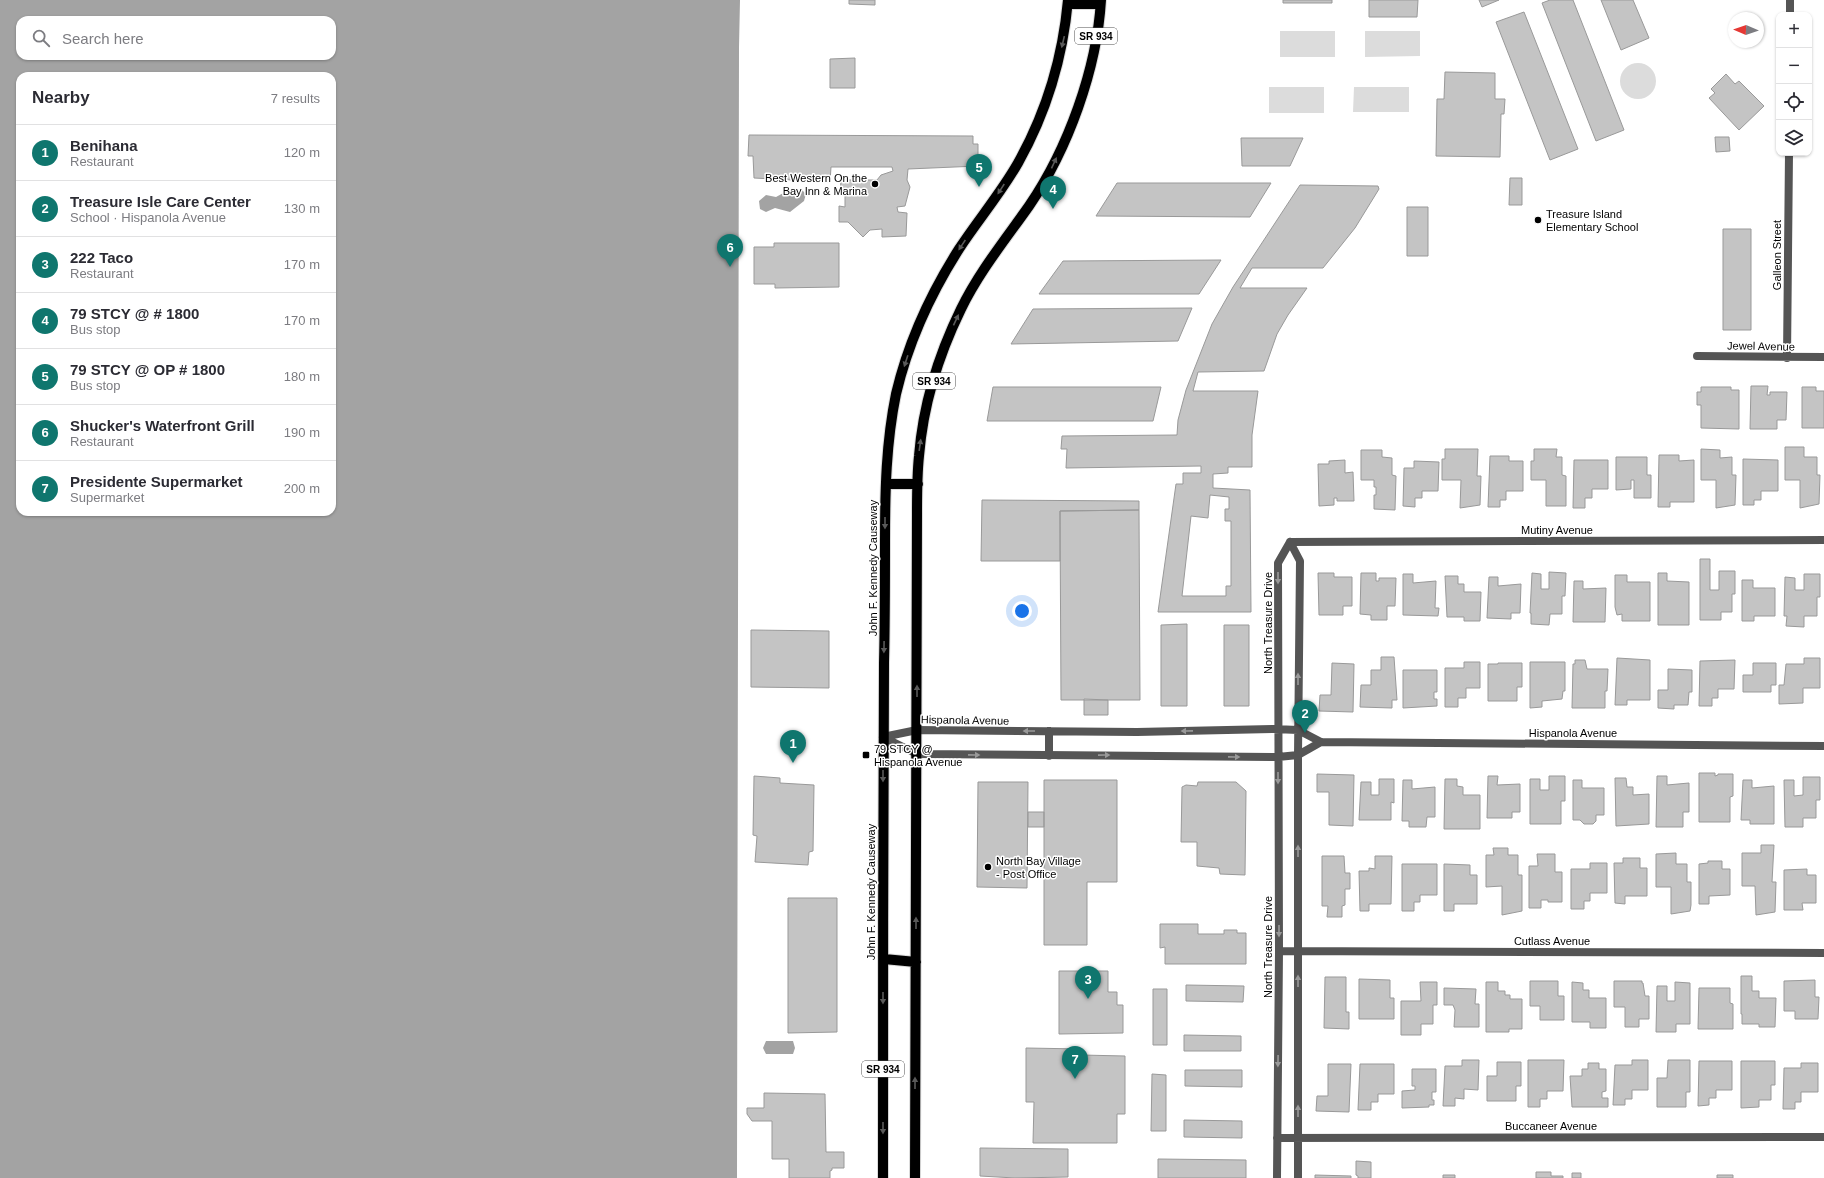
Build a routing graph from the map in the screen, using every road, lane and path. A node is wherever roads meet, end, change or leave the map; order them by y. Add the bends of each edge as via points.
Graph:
1 (1790, 0) edge
2 (1068, 2) edge
3 (1100, 2) edge
4 (1790, 12) edge
5 (1789, 156) edge
6 (1697, 356) dead end
7 (1787, 358) junction
8 (1824, 358) edge
9 (886, 484) junction
10 (918, 484) junction
11 (1824, 540) edge
12 (1290, 542) junction
13 (917, 730) junction
14 (1280, 730) junction
15 (1298, 730) junction
16 (1049, 731) junction
17 (883, 738) junction
18 (1321, 742) junction
19 (1824, 746) edge
20 (917, 754) junction
21 (1298, 755) junction
22 (1049, 756) junction
23 (1278, 757) junction
24 (1279, 951) junction
25 (1298, 951) junction
26 (1824, 953) edge
27 (884, 960) junction
28 (916, 962) junction
29 (1824, 1136) edge
30 (1277, 1138) junction
31 (1298, 1138) junction
32 (883, 1178) edge
33 (915, 1178) edge
34 (1277, 1178) edge
35 (1298, 1178) edge

1 - 4 street
2 - 3 main road
2 -> 9 main road, John F. Kennedy Causeway / SR 934 via 1059,58 1031,139 1004,185 944,273 930,299 905,362 897,392 887,453
10 -> 3 main road, SR 934 via 925,416 949,334 974,285 1029,205 1051,170 1063,144 1090,67
5 - 7 street, Galleon Street
6 - 7 street, Jewel Avenue
7 - 8 street, Jewel Avenue
9 - 10 main road
9 -> 17 main road, John F. Kennedy Causeway / SR 934
13 -> 10 main road, SR 934
11 - 12 street, Mutiny Avenue
12 -> 14 street, North Treasure Drive via 1278,563
15 -> 12 street via 1300,561
16 -> 13 street, Hispanola Avenue
13 - 17 street, Hispanola Avenue
13 - 20 main road, SR 934
14 - 15 street, Hispanola Avenue
14 -> 16 street, Hispanola Avenue
14 - 23 street, North Treasure Drive
15 - 18 street, Hispanola Avenue
15 - 21 street
16 - 22 street
17 - 20 street, Hispanola Avenue
17 -> 27 main road, John F. Kennedy Causeway / SR 934
18 - 19 street, Hispanola Avenue
18 - 21 street, Hispanola Avenue
20 -> 22 street, Hispanola Avenue
28 -> 20 main road, SR 934
21 - 23 street, Hispanola Avenue
25 -> 21 street
22 -> 23 street, Hispanola Avenue via 1137,754
23 -> 24 street, North Treasure Drive
24 - 25 street, Cutlass Avenue
24 -> 30 street, North Treasure Drive
25 - 26 street, Cutlass Avenue
31 -> 25 street
27 - 28 main road
27 -> 32 main road, John F. Kennedy Causeway / SR 934
33 -> 28 main road, SR 934
29 - 31 street, Buccaneer Avenue
30 - 31 street, Buccaneer Avenue
30 - 34 street, North Treasure Drive
31 - 35 street

